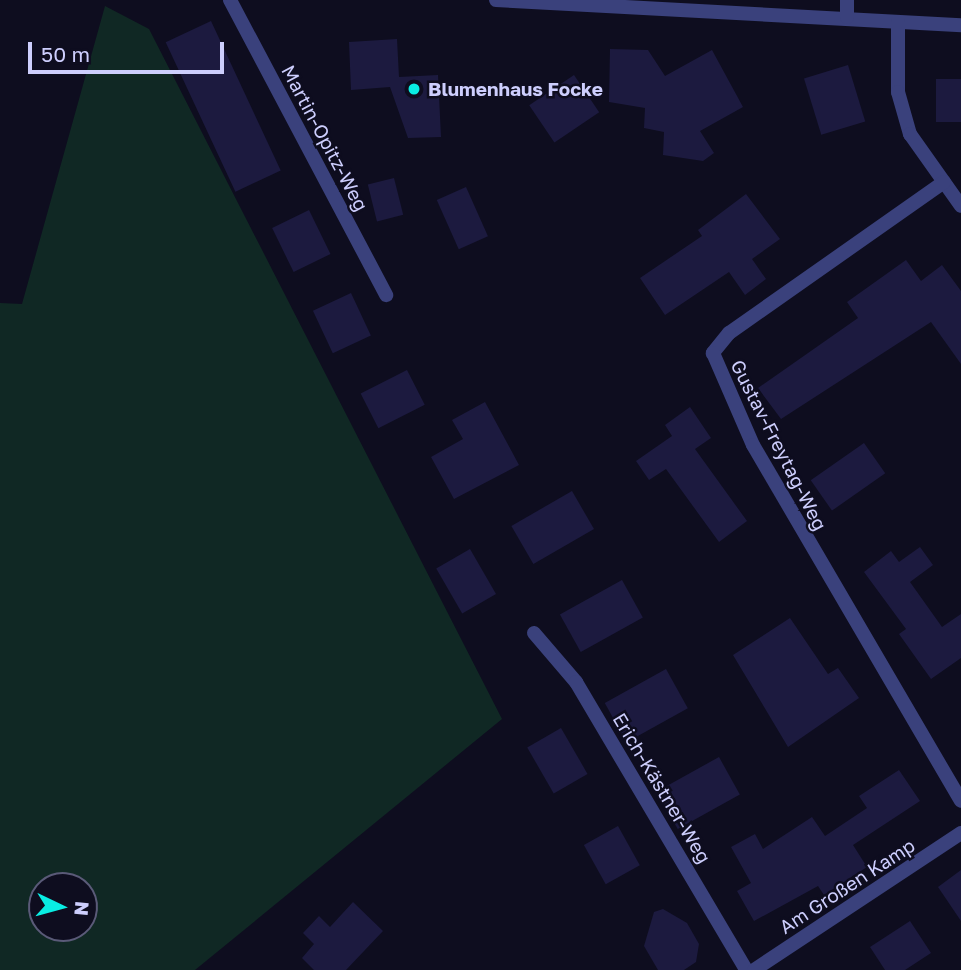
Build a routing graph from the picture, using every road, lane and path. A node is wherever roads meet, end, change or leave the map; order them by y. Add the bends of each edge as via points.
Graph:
1 (230, 0) edge
2 (496, 0) edge
3 (847, 0) edge
4 (515, 1) edge
5 (846, 17) junction
6 (898, 22) junction
7 (961, 25) edge
8 (944, 182) junction
9 (961, 206) edge
10 (386, 295) dead end
11 (534, 633) dead end
12 (961, 801) edge
13 (961, 833) edge
14 (746, 970) edge
15 (754, 970) edge

1 - 10 street, Martin-Opitz-Weg
2 - 4 street
3 - 5 street
4 - 5 street
5 - 6 street
6 - 7 street
6 - 8 street via 904,113 910,134
8 - 9 street
8 - 12 street, Gustav-Freytag-Weg via 729,333 713,353 753,445
11 - 14 street, Erich-Kästner-Weg via 576,682
13 - 15 street, Am Großen Kamp

